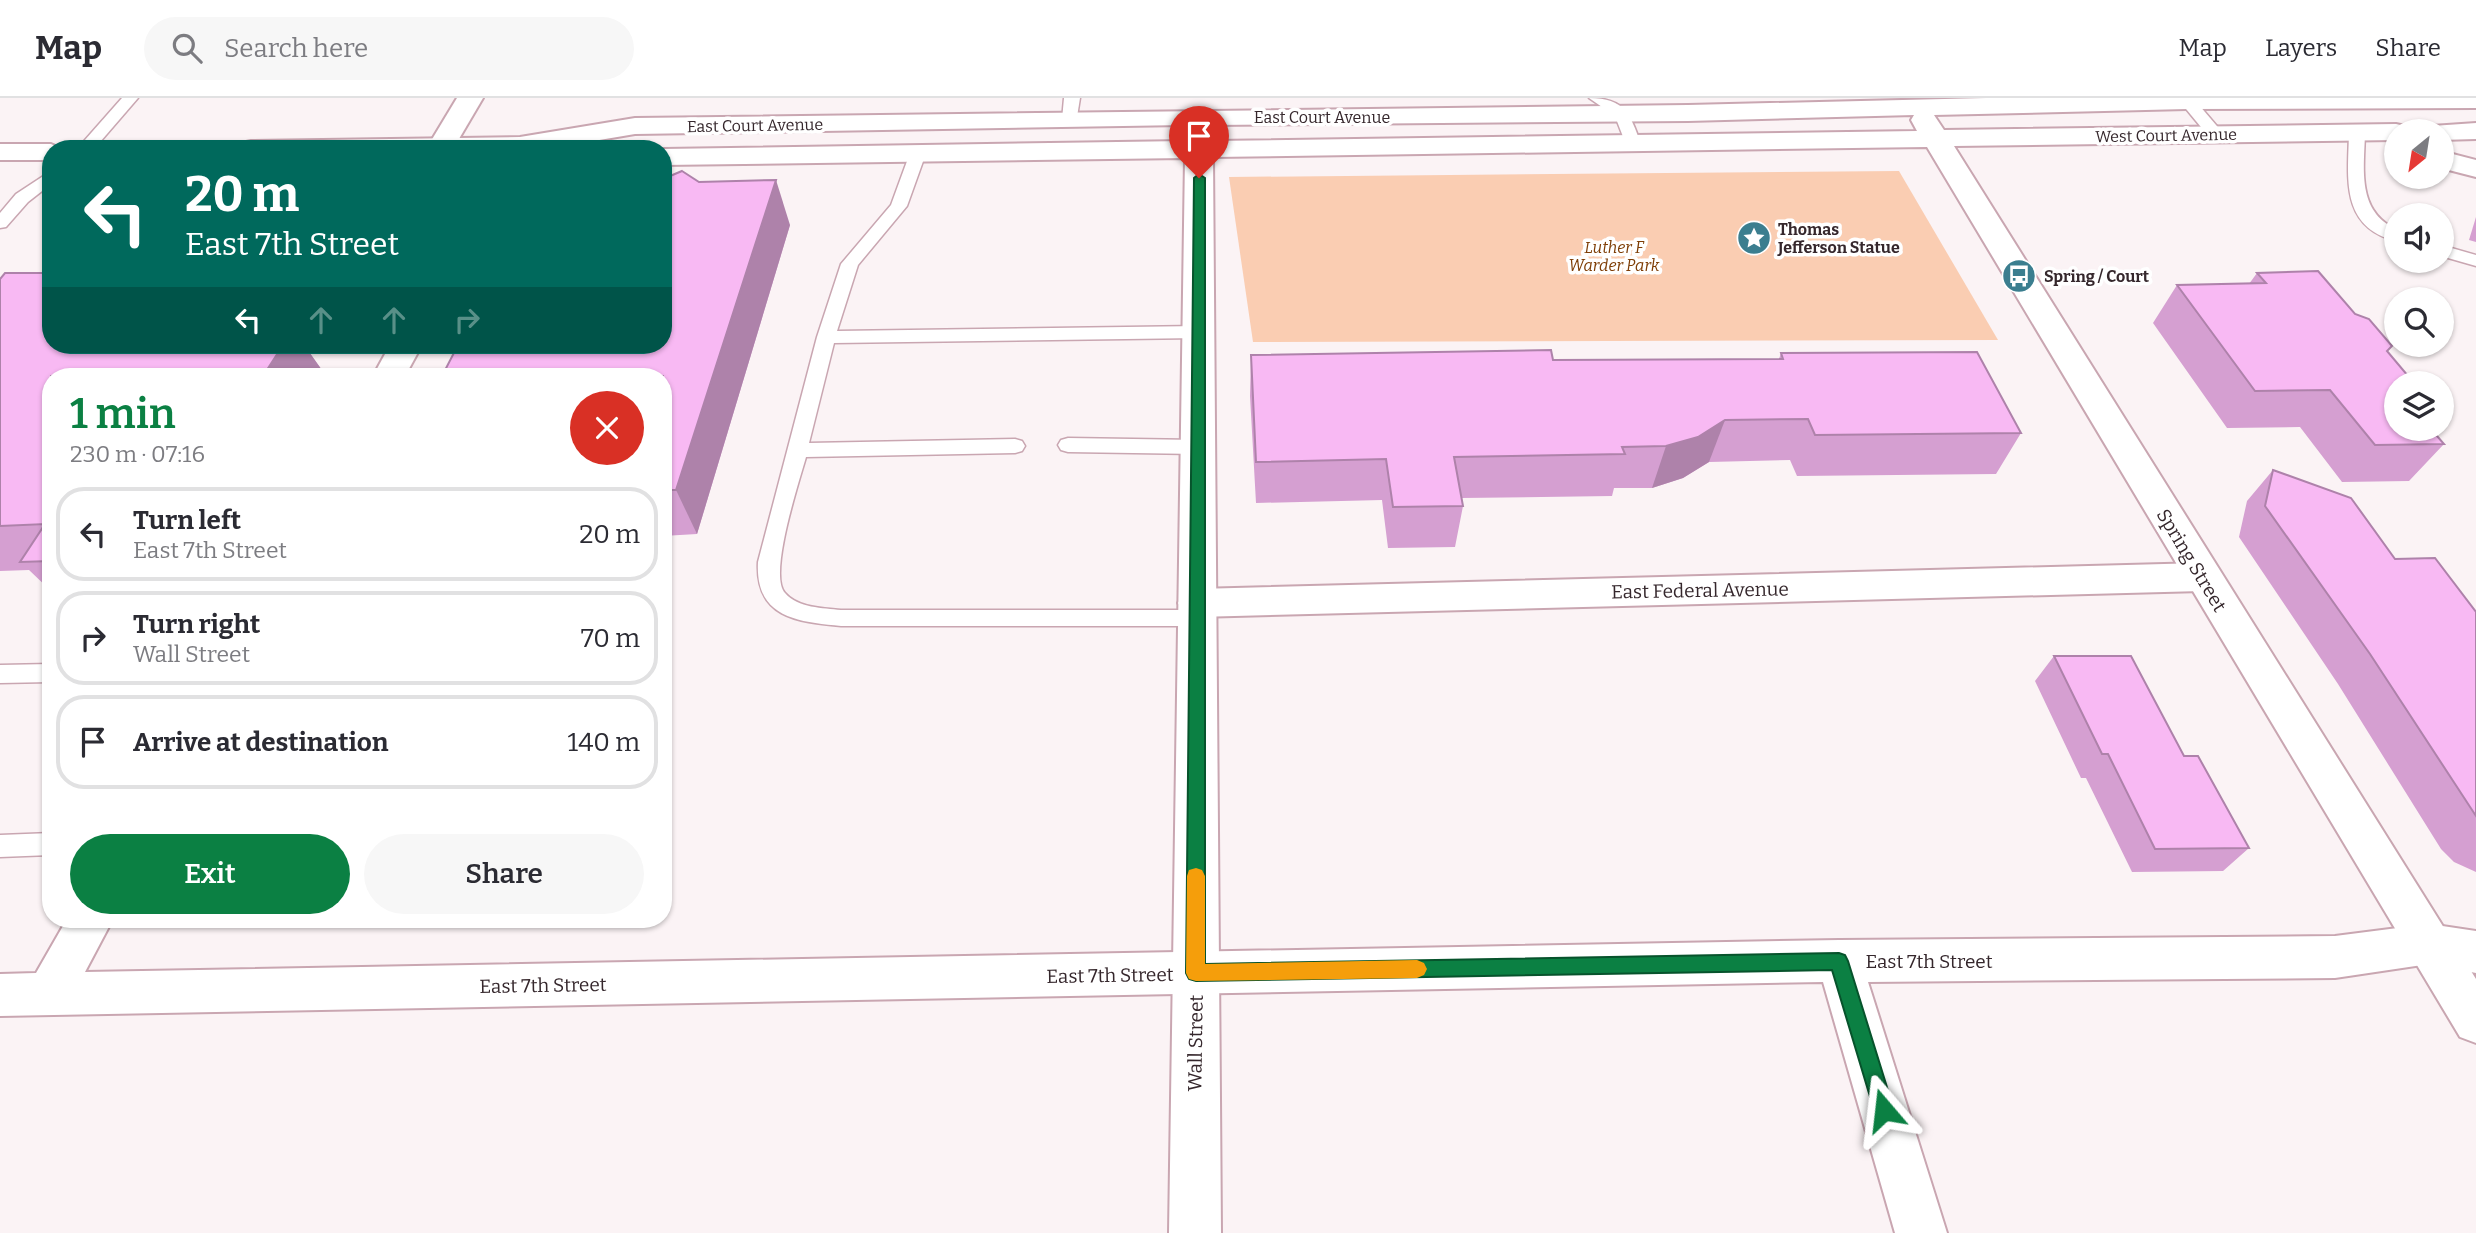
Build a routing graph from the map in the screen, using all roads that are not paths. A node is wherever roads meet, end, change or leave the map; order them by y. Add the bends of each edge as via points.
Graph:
1 (130, 98) edge
2 (470, 98) edge
3 (1597, 98) edge
4 (2186, 99) edge
5 (2476, 100) edge
6 (1912, 103) edge
7 (1071, 109) edge
8 (1622, 114) junction
9 (1197, 121) edge
10 (2476, 131) edge
11 (2384, 132) edge
12 (2454, 132) edge
13 (2357, 133) junction
14 (2216, 135) junction
15 (1935, 138) junction
16 (93, 140) edge
17 (445, 140) edge
18 (562, 140) edge
19 (2384, 141) edge
20 (1633, 144) junction
21 (0, 152) edge
22 (42, 152) edge
23 (918, 153) junction
24 (672, 157) edge
25 (2454, 163) edge
26 (2476, 169) edge
27 (42, 183) edge
28 (0, 223) edge
29 (2384, 230) edge
30 (2454, 254) edge
31 (2476, 261) edge
32 (1199, 331) junction
33 (825, 337) junction
34 (1068, 445) dead end
35 (1015, 446) dead end
36 (1198, 447) junction
37 (797, 450) junction
38 (2202, 578) junction
39 (1197, 611) junction
40 (42, 673) edge
41 (0, 674) edge
42 (42, 844) edge
43 (0, 846) edge
44 (86, 928) edge
45 (2429, 944) junction
46 (2476, 952) edge
47 (1839, 961) junction
48 (1196, 973) junction
49 (49, 994) junction
50 (0, 995) edge
51 (2476, 1021) edge
52 (1195, 1233) edge
53 (1921, 1233) edge

1 - 16 lane
2 - 17 street
3 - 8 lane
4 - 5 street, West Court Avenue
4 - 6 street, West Court Avenue
4 - 14 lane
6 - 8 street, East Court Avenue
6 - 15 street, Spring Street
7 - 9 street, East Court Avenue
7 - 18 street, East Court Avenue via 635,126
8 - 9 street, East Court Avenue
8 - 20 lane
9 - 20 street, East Court Avenue
9 - 23 street, East Court Avenue
9 - 32 street, Wall Street
10 - 12 street
11 - 13 street, West Court Avenue
13 - 14 street, West Court Avenue
13 - 19 street
13 - 29 lane via 2359,208 2368,221
14 - 15 street, West Court Avenue
15 - 20 street, East Court Avenue
15 - 38 street, Spring Street
21 - 22 street
23 - 24 street, East Court Avenue
23 - 33 lane via 899,206 850,264
25 - 26 street
27 - 28 lane
30 - 31 lane
32 - 33 lane
32 - 36 street, Wall Street
33 - 37 lane
34 - 36 lane
35 - 37 lane
36 - 39 street, Wall Street
37 - 39 lane via 766,579 771,595 785,606 841,618
38 - 39 street, East Federal Avenue
38 - 45 street, Spring Street
39 - 48 street, Wall Street
40 - 41 lane
42 - 43 lane
44 - 49 street
45 - 46 street, East 7th Street
45 - 47 street, East 7th Street via 2335,957
45 - 51 street, Spring Street
47 - 48 street, East 7th Street
47 - 53 street
48 - 49 street, East 7th Street
48 - 52 street, Wall Street
49 - 50 street, East 7th Street

